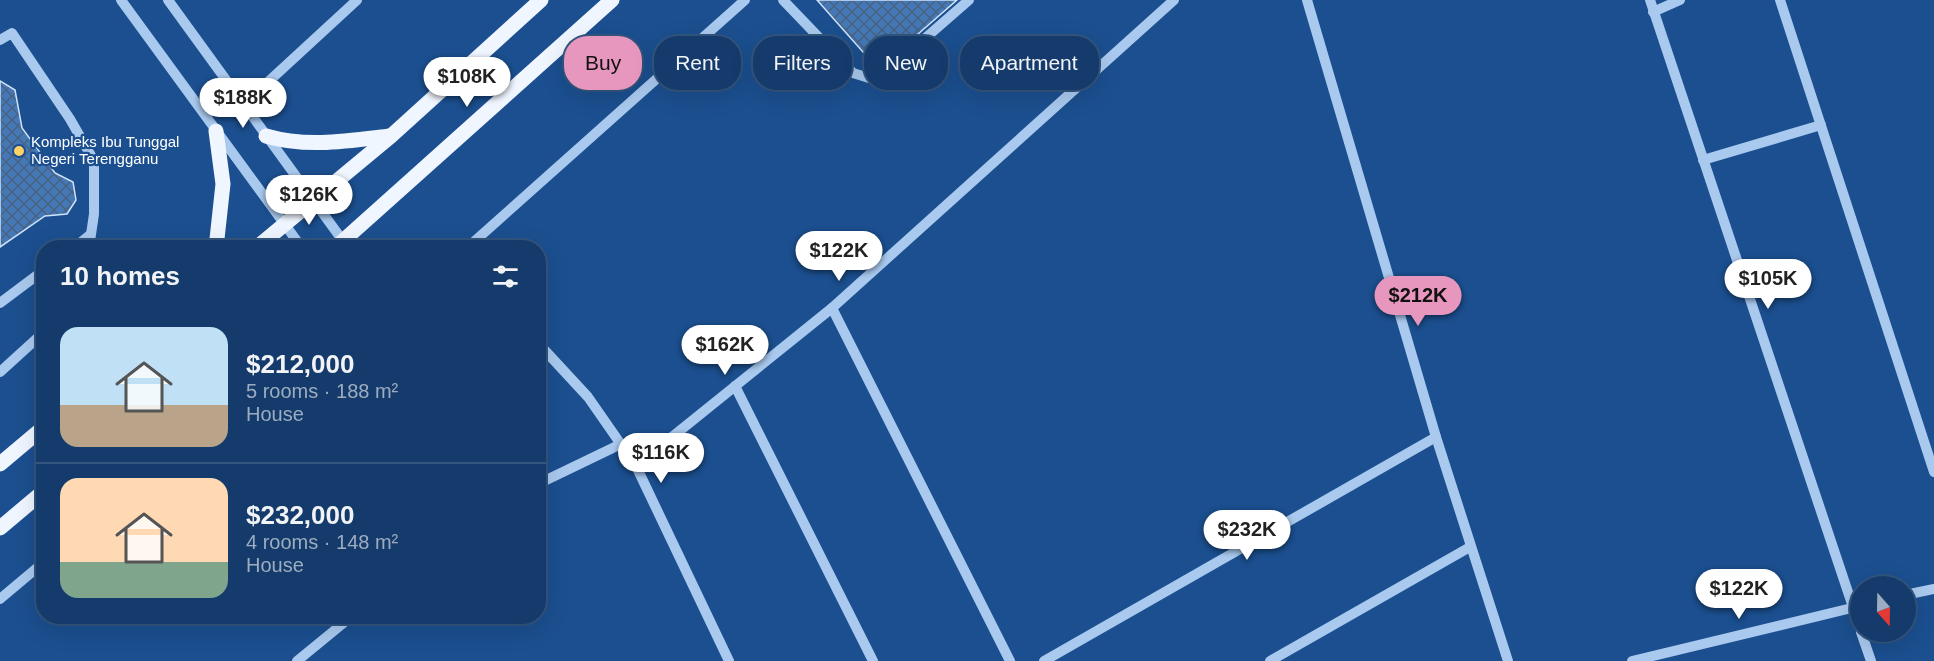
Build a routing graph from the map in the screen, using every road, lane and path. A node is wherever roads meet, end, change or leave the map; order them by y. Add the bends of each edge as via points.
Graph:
1 (121, 0) edge
2 (168, 0) edge
3 (357, 0) edge
4 (541, 0) edge
5 (612, 0) edge
6 (745, 0) edge
7 (783, 0) edge
8 (969, 0) edge
9 (1173, 0) edge
10 (1307, 0) edge
11 (1650, 0) edge
12 (1680, 0) edge
13 (1780, 0) edge
14 (1653, 12) junction
15 (0, 40) edge
16 (243, 105) junction
17 (1821, 125) junction
18 (216, 131) junction
19 (266, 136) junction
20 (391, 136) junction
21 (1703, 160) junction
22 (312, 201) junction
23 (284, 225) junction
24 (90, 235) junction
25 (84, 240) edge
26 (90, 240) edge
27 (217, 240) edge
28 (266, 240) edge
29 (296, 240) edge
30 (336, 240) edge
31 (343, 240) edge
32 (476, 240) edge
33 (36, 276) edge
34 (0, 303) edge
35 (832, 308) junction
36 (36, 339) edge
37 (546, 352) edge
38 (0, 372) edge
39 (735, 386) junction
40 (36, 434) edge
41 (1436, 437) junction
42 (1929, 443) edge
43 (621, 444) junction
44 (0, 464) edge
45 (636, 466) junction
46 (1934, 472) edge
47 (546, 480) edge
48 (36, 498) edge
49 (0, 528) edge
50 (1470, 547) junction
51 (36, 569) edge
52 (1850, 589) edge
53 (1934, 589) edge
54 (1916, 593) edge
55 (0, 599) edge
56 (1850, 607) edge
57 (342, 624) edge
58 (1865, 642) edge
59 (297, 661) edge
60 (729, 661) edge
61 (873, 661) edge
62 (1010, 661) edge
63 (1044, 661) edge
64 (1270, 661) edge
65 (1508, 661) edge
66 (1632, 661) edge
67 (1871, 661) edge

1 - 18 street
2 - 16 street
3 - 16 street
4 - 20 main road
5 - 31 main road
6 - 32 street
7 - 8 street via 853,73 869,78 888,71
9 - 35 street
10 - 41 street
11 - 14 street
12 - 14 street
13 - 17 street
14 - 21 street
15 - 24 street via 12,33 70,119 93,161 94,214
16 - 19 street
17 - 21 street
17 - 42 street
18 - 23 street
18 - 27 main road via 224,184
19 - 20 main road via 290,143
19 - 22 street
20 - 22 main road
21 - 52 street
22 - 23 main road
22 - 30 street
23 - 28 main road
23 - 29 street
24 - 25 street
24 - 26 street
33 - 34 street
35 - 39 street
35 - 62 street
36 - 38 street
37 - 43 street via 588,397
39 - 45 street
39 - 61 street
40 - 44 main road
41 - 50 street
41 - 63 street
42 - 46 street
43 - 45 street
43 - 47 street
45 - 60 street
48 - 49 main road
50 - 64 street
50 - 65 street
51 - 55 street
53 - 54 street
56 - 66 street
57 - 59 street
58 - 67 street

